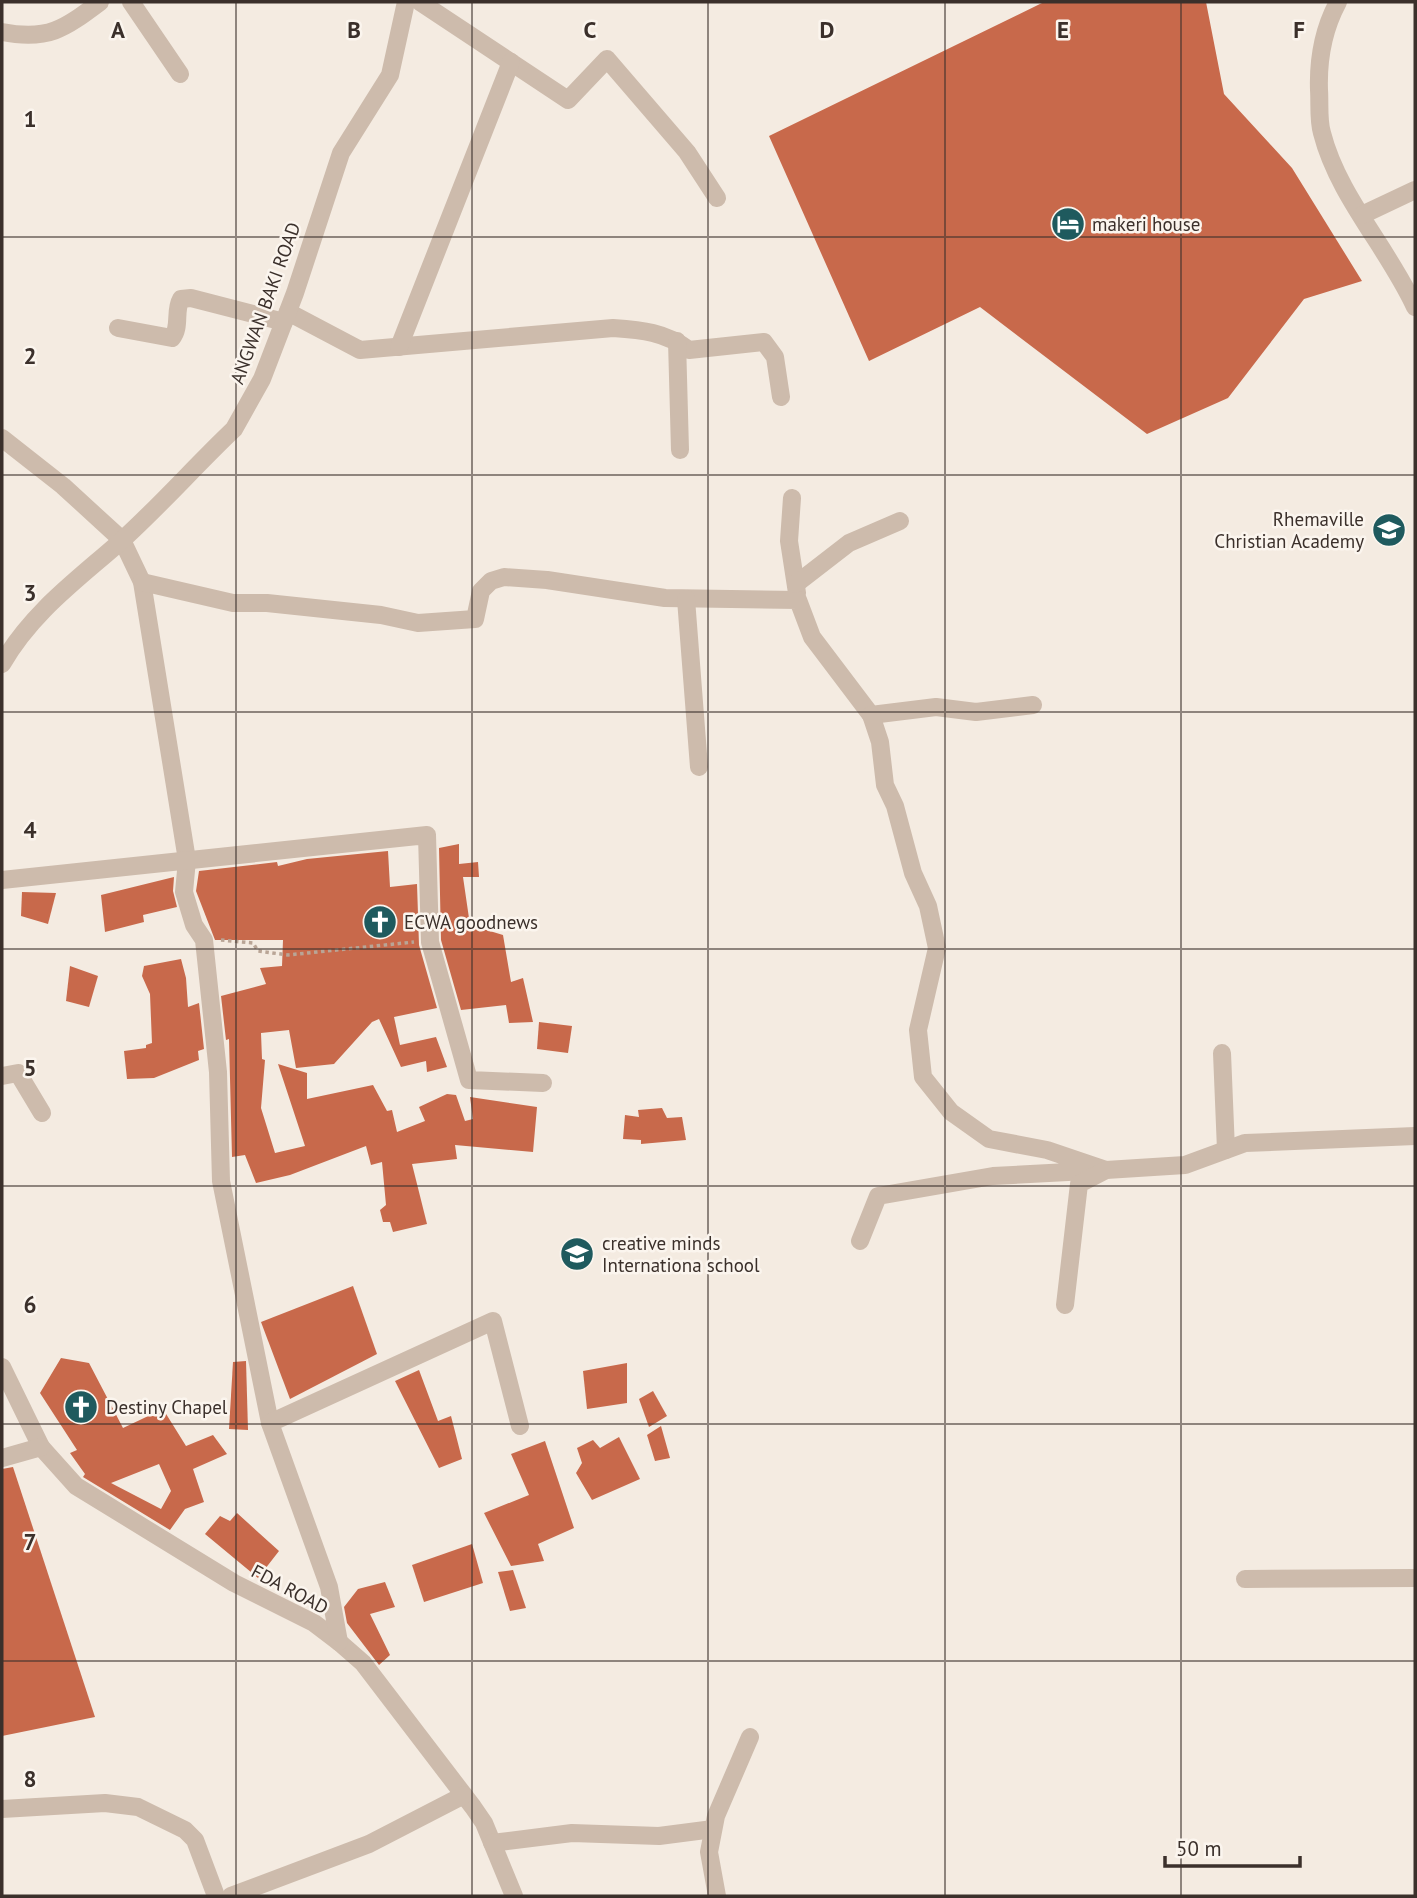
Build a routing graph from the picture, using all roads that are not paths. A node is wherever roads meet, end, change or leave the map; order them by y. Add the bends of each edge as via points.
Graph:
1 (100, 2) edge
2 (131, 2) edge
3 (406, 2) edge
4 (420, 2) edge
5 (1338, 2) edge
6 (2, 32) edge
7 (511, 62) junction
8 (180, 74) dead end
9 (1415, 190) edge
10 (717, 198) dead end
11 (1362, 215) junction
12 (1415, 307) edge
13 (286, 317) junction
14 (118, 328) dead end
15 (677, 341) junction
16 (399, 347) junction
17 (780, 397) dead end
18 (2, 438) edge
19 (680, 450) dead end
20 (792, 498) dead end
21 (900, 520) dead end
22 (122, 540) junction
23 (142, 582) junction
24 (797, 592) junction
25 (686, 598) junction
26 (2, 664) edge
27 (1033, 705) dead end
28 (871, 715) junction
29 (699, 767) dead end
30 (187, 860) junction
31 (2, 880) edge
32 (1222, 1053) dead end
33 (2, 1076) edge
34 (543, 1083) dead end
35 (42, 1113) dead end
36 (1415, 1136) edge
37 (1226, 1150) junction
38 (1106, 1170) junction
39 (860, 1241) dead end
40 (1065, 1305) dead end
41 (2, 1367) edge
42 (270, 1423) junction
43 (520, 1426) dead end
44 (41, 1447) junction
45 (2, 1458) edge
46 (1415, 1578) edge
47 (1245, 1579) dead end
48 (339, 1642) junction
49 (750, 1737) dead end
50 (464, 1795) junction
51 (2, 1809) edge
52 (713, 1829) junction
53 (492, 1843) junction
54 (216, 1896) edge
55 (231, 1896) edge
56 (514, 1896) edge
57 (717, 1896) edge

1 - 6 street via 51,34
2 - 8 street
3 - 13 street, ANGWAN BAKI ROAD via 390,75 341,153
4 - 7 street
5 - 11 street via 1318,66 1321,132
7 - 10 street via 568,100 607,59 687,152
7 - 16 street
9 - 11 street
11 - 12 street
13 - 14 street via 191,298 178,304 172,338
13 - 16 street via 360,350
13 - 22 street, ANGWAN BAKI ROAD via 262,379 234,429
15 - 16 street via 653,331 613,328
15 - 17 street via 688,350 764,342 775,357
15 - 19 street
18 - 22 street
20 - 24 street via 789,541
21 - 24 street via 849,544
22 - 23 street
22 - 26 street, ANGWAN BAKI ROAD via 42,610
23 - 25 street via 233,603 369,613 418,623 475,619 481,592 491,581 504,577
23 - 30 street
24 - 25 street
24 - 28 street via 812,637
25 - 29 street
27 - 28 street via 976,712 936,707
28 - 38 street via 880,742 885,785 928,906 937,948 918,1030 923,1077 951,1112 989,1139 1047,1150
30 - 31 street
30 - 34 street via 427,835 430,942 469,1080
30 - 42 street via 184,892 204,940 218,1072 221,1181
32 - 37 street
33 - 35 street via 18,1073
36 - 37 street via 1245,1143
37 - 38 street via 1185,1165
38 - 39 street via 993,1176 878,1196
38 - 40 street via 1079,1184
41 - 44 street, FDA ROAD
42 - 43 street via 493,1321
42 - 48 street via 329,1587
44 - 45 street
44 - 48 street, FDA ROAD via 76,1486 234,1583 314,1623
46 - 47 street
48 - 50 street, FDA ROAD via 363,1663
49 - 52 street
50 - 53 street, FDA ROAD
50 - 55 street via 369,1844
51 - 54 street via 105,1803 138,1807 185,1830 195,1840
52 - 53 street via 659,1836 572,1833
52 - 57 street via 709,1852
53 - 56 street, FDA ROAD

